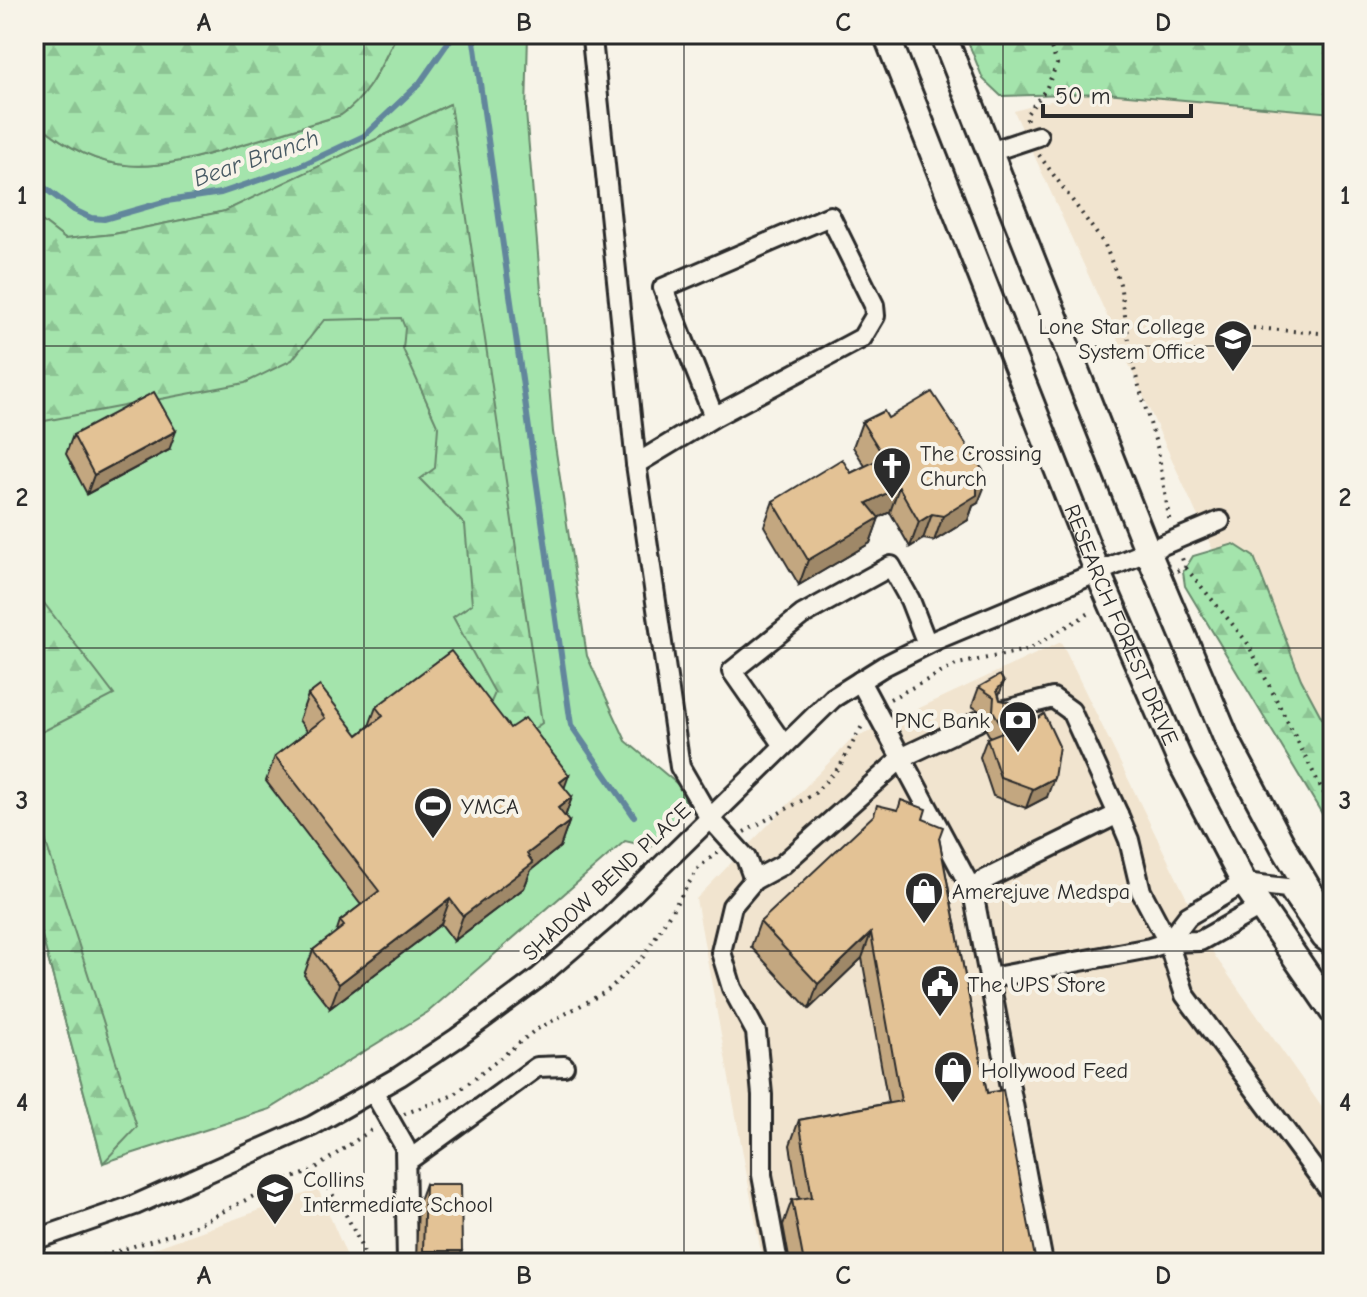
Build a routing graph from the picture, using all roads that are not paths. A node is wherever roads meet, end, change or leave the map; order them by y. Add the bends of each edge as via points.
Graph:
1 (886, 34) edge
2 (943, 34) edge
3 (592, 39) dead end
4 (1036, 137) road end
5 (990, 152) junction
6 (714, 417) junction
7 (636, 464) junction
8 (1220, 521) dead end
9 (1148, 552) junction
10 (1098, 573) junction
11 (927, 644) junction
12 (860, 681) junction
13 (1002, 711) edge
14 (977, 722) dead end
15 (783, 744) junction
16 (903, 757) junction
17 (1118, 814) junction
18 (709, 817) junction
19 (754, 880) junction
20 (1244, 883) junction
21 (970, 887) junction
22 (1260, 907) junction
23 (1333, 930) edge
24 (1168, 942) junction
25 (1333, 947) edge
26 (990, 978) junction
27 (1333, 1012) edge
28 (564, 1066) dead end
29 (373, 1091) junction
30 (406, 1162) junction
31 (1333, 1195) edge
32 (34, 1240) edge
33 (407, 1263) edge
34 (778, 1263) edge
35 (1043, 1263) edge

1 - 10 main road, RESEARCH FOREST DRIVE
2 - 5 main road
3 - 7 street
4 - 5 street
5 - 9 main road
6 - 6 street via 862,338 870,328 874,305 830,216 663,288
6 - 7 street
7 - 18 street via 680,767
8 - 9 street, SHADOW BEND PLACE
9 - 10 street, SHADOW BEND PLACE
9 - 23 main road via 1227,740
10 - 11 street, SHADOW BEND PLACE
10 - 20 main road, RESEARCH FOREST DRIVE via 1181,763
11 - 12 street, SHADOW BEND PLACE
11 - 15 street via 891,566 802,615 732,671
12 - 15 street, SHADOW BEND PLACE
12 - 16 street
13 - 17 street via 1053,698 1071,711
14 - 16 street
15 - 18 street, SHADOW BEND PLACE
16 - 19 street via 782,865
16 - 21 street
17 - 21 street
17 - 24 street via 1141,891
18 - 19 street via 746,858
18 - 29 street, SHADOW BEND PLACE via 610,916 538,978
19 - 34 street via 732,906 721,952 732,988 756,1032 762,1175
20 - 22 main road, RESEARCH FOREST DRIVE
20 - 24 street via 1188,916
20 - 25 street via 1287,888
21 - 26 street
22 - 24 street via 1200,941
22 - 27 main road, RESEARCH FOREST DRIVE
24 - 26 street
24 - 31 street via 1190,1002
26 - 35 street
28 - 30 street via 537,1067
29 - 30 street via 403,1140
29 - 32 street, SHADOW BEND PLACE via 214,1172
30 - 33 street

